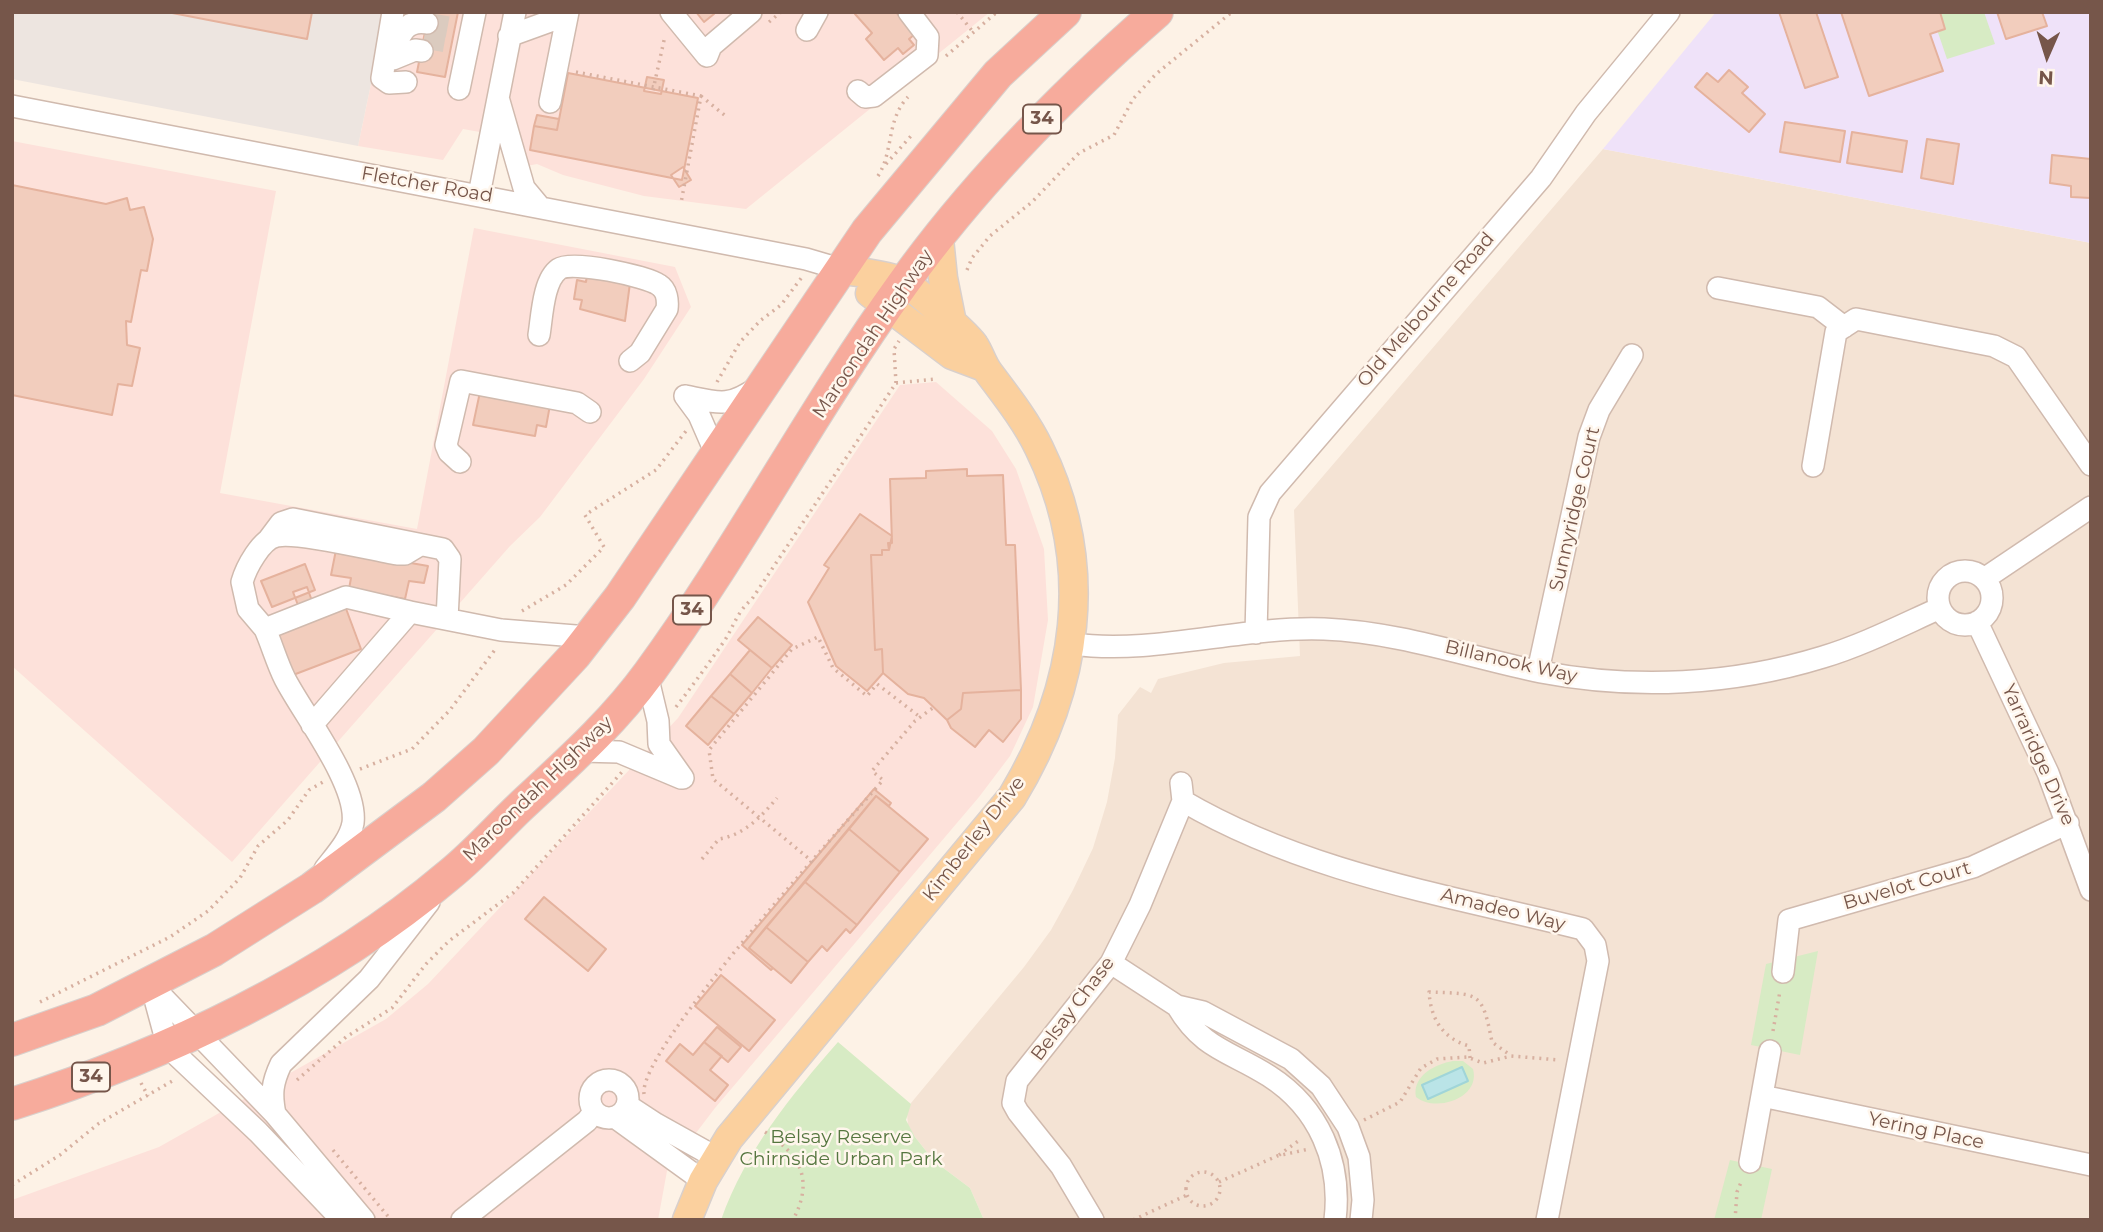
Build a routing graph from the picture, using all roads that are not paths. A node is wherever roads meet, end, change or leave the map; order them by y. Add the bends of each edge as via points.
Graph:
1 (515, 12) edge
2 (751, 12) edge
3 (909, 12) edge
4 (1065, 12) edge
5 (1157, 12) edge
6 (1669, 12) edge
7 (394, 13) edge
8 (568, 14) edge
9 (673, 15) edge
10 (463, 35) edge
11 (509, 36) junction
12 (395, 52) junction
13 (459, 89) dead end
14 (858, 92) dead end
15 (498, 95) junction
16 (550, 102) dead end
17 (12, 106) edge
18 (480, 195) junction
19 (538, 206) junction
20 (939, 239) junction
21 (827, 265) junction
22 (1718, 288) dead end
23 (896, 294) junction
24 (952, 323) junction
25 (1844, 327) junction
26 (539, 335) dead end
27 (1632, 355) dead end
28 (630, 361) dead end
29 (984, 367) junction
30 (767, 381) junction
31 (590, 412) dead end
32 (716, 454) junction
33 (460, 463) dead end
34 (1814, 466) dead end
35 (2091, 466) edge
36 (2091, 507) edge
37 (1984, 579) junction
38 (1940, 608) junction
39 (410, 612) junction
40 (447, 619) junction
41 (1977, 622) junction
42 (265, 629) junction
43 (1256, 633) junction
44 (588, 636) junction
45 (1072, 644) junction
46 (1538, 671) junction
47 (647, 675) junction
48 (312, 725) junction
49 (581, 751) junction
50 (1182, 792) joint
51 (2068, 823) junction
52 (449, 875) junction
53 (312, 888) junction
54 (2091, 890) edge
55 (1111, 963) junction
56 (1783, 972) road end
57 (151, 985) junction
58 (1177, 1006) junction
59 (198, 1032) junction
60 (12, 1040) edge
61 (1770, 1051) road end
62 (179, 1058) junction
63 (1762, 1096) junction
64 (12, 1104) edge
65 (594, 1112) junction
66 (628, 1112) junction
67 (275, 1114) junction
68 (1750, 1162) road end
69 (2091, 1165) edge
70 (710, 1169) junction
71 (342, 1220) edge
72 (364, 1220) edge
73 (463, 1220) edge
74 (687, 1220) edge
75 (1093, 1220) edge
76 (1335, 1220) edge
77 (1361, 1220) edge
78 (1547, 1220) edge

1 - 11 street
2 - 9 street via 711,46 707,56
3 - 14 street via 928,37 927,55 874,96
4 - 21 highway via 998,74 875,222
5 - 20 highway, Maroondah Highway / 34 via 1079,80 1015,147
6 - 43 street, Old Melbourne Road via 1524,198 1270,493 1259,517
7 - 12 street via 382,78 389,83 406,82 394,76
8 - 11 street
8 - 16 street
10 - 13 street
11 - 15 street
12 - 12 street via 415,50 424,37 420,22 403,29
15 - 18 street
15 - 19 street via 524,188
17 - 18 street, Fletcher Road
18 - 19 street, Fletcher Road
19 - 21 street, Fletcher Road
20 - 23 highway, Maroondah Highway / 34
20 - 24 main road
21 - 23 main road, Kimberley Drive
21 - 30 highway via 812,312
22 - 25 street via 1818,307
23 - 24 main road, Kimberley Drive
23 - 29 main road, Kimberley Drive via 952,355
23 - 47 highway, Maroondah Highway / 34 via 881,341
24 - 29 main road, Kimberley Drive via 974,344
25 - 34 street via 1836,332
25 - 35 street via 1856,318 1891,324 1994,346 2016,358
26 - 28 street via 550,278 560,267 602,269 659,284 667,309 640,353
27 - 46 street, Sunnyridge Court via 1599,410 1589,437
29 - 45 main road, Kimberley Drive via 1039,447 1057,490 1074,586
30 - 32 highway
30 - 32 street via 738,401 705,408
31 - 33 street via 577,403 461,381 446,444
32 - 44 highway via 620,597
36 - 37 street
37 - 38 street via 1968,571 1951,575 1939,590
37 - 41 street via 1992,603
38 - 41 street via 1951,621
38 - 46 street, Billanook Way via 1825,656 1759,673 1713,680 1623,682
39 - 40 street
39 - 42 street via 346,597
39 - 48 street
40 - 42 street via 449,553 420,545 397,554 277,536 269,539 242,582 248,609
40 - 44 street via 501,630
41 - 51 street, Yarraridge Drive
42 - 48 street via 284,677
43 - 45 street, Billanook Way via 1147,647
43 - 46 street, Billanook Way via 1322,629 1375,634
44 - 53 highway via 551,683 486,751 434,797
45 - 70 main road, Kimberley Drive via 1051,720 1012,797 817,1029
47 - 49 highway, Maroondah Highway / 34
47 - 49 street via 659,744 683,778 619,752
48 - 53 street via 330,751 351,805 352,825
49 - 52 highway, Maroondah Highway / 34
50 - 55 street, Belsay Chase via 1140,905
50 - 78 street, Amadeo Way via 1258,840 1308,860 1583,929 1590,937 1598,961
51 - 54 street, Yarraridge Drive
51 - 56 street, Buvelot Court via 1973,867 1789,920
52 - 59 highway, Maroondah Highway / 34 via 362,939
52 - 67 street via 369,979 281,1064 271,1096
53 - 57 highway
55 - 58 street
55 - 75 street, Belsay Chase via 1017,1081 1014,1092 1018,1112 1061,1166
57 - 59 street
57 - 60 highway via 88,1014
57 - 62 street
58 - 76 street via 1191,1029 1206,1042 1271,1077 1292,1094 1322,1134 1336,1180
58 - 77 street via 1203,1012 1292,1059 1321,1086 1348,1127 1359,1157
59 - 62 highway, Maroondah Highway / 34
59 - 67 street
61 - 63 street
62 - 64 highway, Maroondah Highway / 34
62 - 71 street
63 - 68 street
63 - 69 street, Yering Place
65 - 66 street via 604,1118
65 - 66 street via 590,1094 605,1081 623,1087
65 - 73 street
66 - 70 street
67 - 72 street
70 - 74 main road, Kimberley Drive

